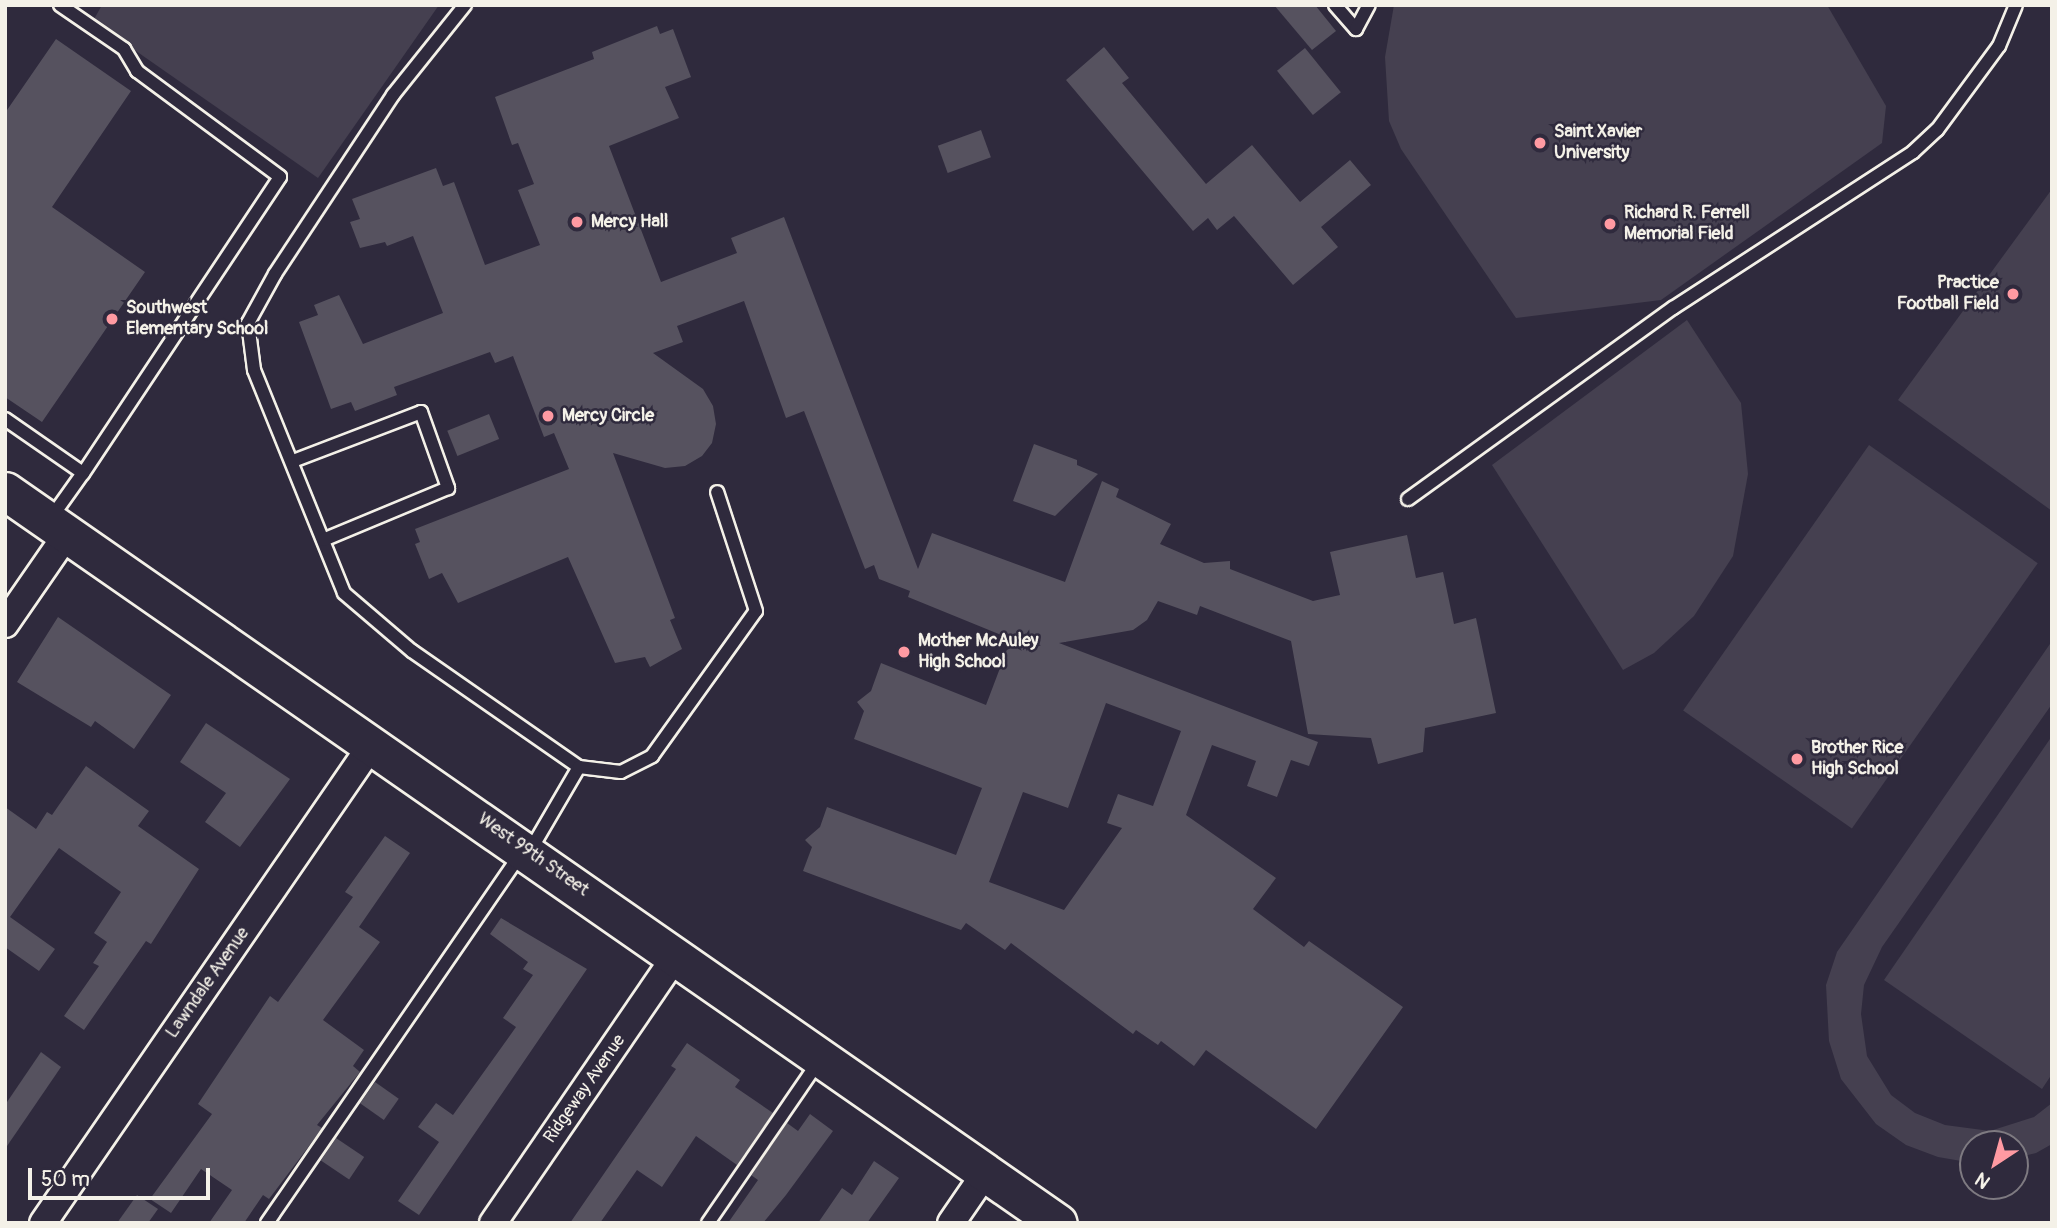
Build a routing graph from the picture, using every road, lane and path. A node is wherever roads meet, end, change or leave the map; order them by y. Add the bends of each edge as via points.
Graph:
1 (60, 5) edge
2 (465, 5) edge
3 (1335, 5) edge
4 (1369, 5) edge
5 (2016, 5) edge
6 (5, 419) edge
7 (293, 461) junction
8 (83, 473) junction
9 (5, 491) edge
10 (717, 492) dead end
11 (1408, 499) dead end
12 (58, 528) junction
13 (323, 540) junction
14 (5, 624) edge
15 (373, 743) junction
16 (579, 767) junction
17 (527, 851) junction
18 (676, 956) junction
19 (822, 1057) junction
20 (985, 1172) junction
21 (43, 1223) edge
22 (267, 1223) edge
23 (493, 1223) edge
24 (708, 1223) edge
25 (951, 1223) edge
26 (1058, 1223) edge

1 - 8 lane via 124,48 137,71 280,177
2 - 7 lane via 393,95 281,263 248,323 254,370
3 - 4 lane via 1356,29
5 - 11 lane via 1998,46 1937,130 1913,152 1673,308
6 - 8 lane
7 - 13 lane
7 - 13 lane via 421,412 449,488
8 - 12 lane
9 - 12 street, West 99th Street
10 - 16 lane via 756,611 652,756 621,772
12 - 14 street
12 - 15 street, West 99th Street
13 - 16 lane via 344,593 422,659
15 - 17 street, West 99th Street
15 - 21 street, Lawndale Avenue
16 - 17 lane
17 - 18 street, West 99th Street
17 - 22 lane
18 - 19 street, West 99th Street
18 - 23 street, Ridgeway Avenue
19 - 20 street, West 99th Street
19 - 24 lane
20 - 25 street
20 - 26 street, West 99th Street

